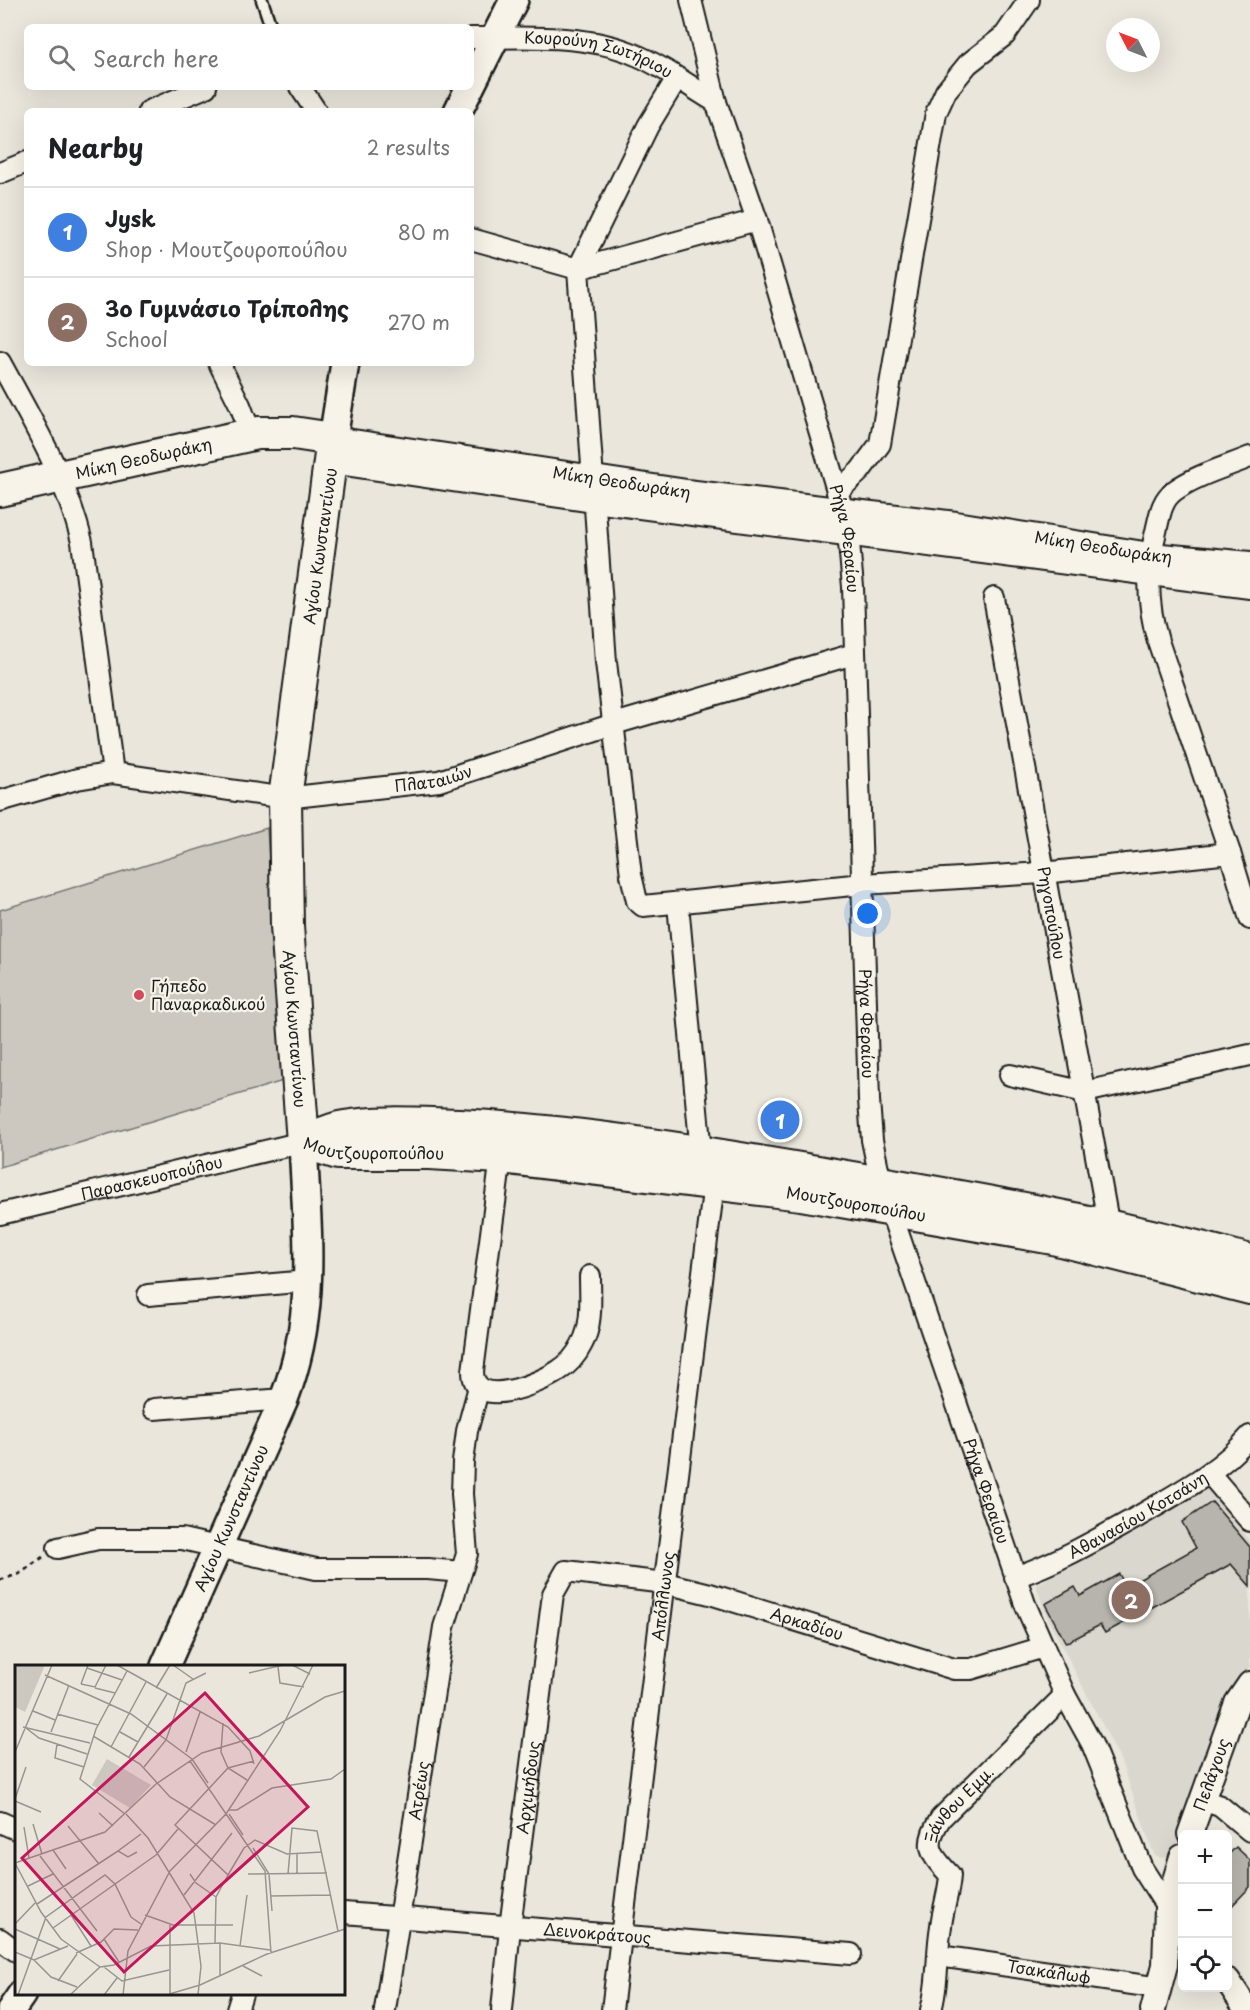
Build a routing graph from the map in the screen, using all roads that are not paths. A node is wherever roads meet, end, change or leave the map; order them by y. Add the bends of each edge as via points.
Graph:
1 (262, 0) edge
2 (514, 0) edge
3 (691, 0) edge
4 (1029, 0) edge
5 (270, 24) edge
6 (484, 38) edge
7 (474, 66) edge
8 (677, 78) junction
9 (199, 90) edge
10 (302, 90) edge
11 (465, 90) edge
12 (716, 102) junction
13 (156, 108) edge
14 (314, 108) edge
15 (459, 108) edge
16 (24, 163) edge
17 (0, 173) edge
18 (757, 220) junction
19 (474, 240) edge
20 (578, 269) junction
21 (0, 362) edge
22 (220, 366) edge
23 (345, 366) edge
24 (251, 434) junction
25 (332, 450) junction
26 (1250, 457) edge
27 (64, 485) junction
28 (593, 489) junction
29 (0, 490) edge
30 (0, 509) edge
31 (843, 512) junction
32 (1250, 564) edge
33 (1149, 565) junction
34 (1250, 586) edge
35 (994, 598) dead end
36 (854, 654) junction
37 (614, 724) junction
38 (113, 773) junction
39 (285, 798) junction
40 (0, 801) edge
41 (1230, 853) junction
42 (1043, 873) junction
43 (863, 884) junction
44 (678, 904) junction
45 (1250, 919) edge
46 (1250, 1055) edge
47 (1011, 1075) dead end
48 (1085, 1092) junction
49 (303, 1142) junction
50 (701, 1153) junction
51 (501, 1157) junction
52 (714, 1183) junction
53 (886, 1195) junction
54 (0, 1214) edge
55 (1108, 1227) junction
56 (1250, 1261) edge
57 (590, 1276) dead end
58 (308, 1281) junction
59 (1250, 1288) edge
60 (148, 1295) dead end
61 (479, 1387) junction
62 (284, 1399) junction
63 (154, 1409) dead end
64 (1250, 1436) edge
65 (1210, 1474) junction
66 (1250, 1521) edge
67 (218, 1546) junction
68 (58, 1548) road end
69 (566, 1571) joint
70 (461, 1572) junction
71 (1015, 1577) junction
72 (665, 1583) junction
73 (1044, 1647) junction
74 (165, 1665) edge
75 (1250, 1684) edge
76 (1065, 1695) junction
77 (1202, 1800) junction
78 (0, 1822) edge
79 (15, 1829) edge
80 (1191, 1830) edge
81 (1250, 1831) edge
82 (1179, 1884) edge
83 (345, 1913) edge
84 (1175, 1915) edge
85 (399, 1919) junction
86 (510, 1927) junction
87 (621, 1936) junction
88 (0, 1939) edge
89 (15, 1950) edge
90 (851, 1954) dead end
91 (939, 1956) junction
92 (1232, 1988) edge
93 (21, 1995) edge
94 (39, 1995) edge
95 (242, 1995) edge
96 (1156, 1999) edge
97 (11, 2010) edge
98 (31, 2010) edge
99 (237, 2010) edge
100 (385, 2010) edge
101 (502, 2010) edge
102 (612, 2010) edge
103 (931, 2010) edge
104 (1247, 2010) edge

1 - 5 lane
2 - 6 main road
3 - 12 street, Ρήγα Φεραίου
4 - 31 street via 1005,35 968,64 946,91 936,113 880,444 860,471
6 - 7 main road
6 - 8 street, Κουρούνη Σωτήριου via 605,45 645,59
8 - 12 street, Κουρούνη Σωτήριου
8 - 20 street via 648,126
9 - 13 street
10 - 14 street
11 - 15 main road
12 - 18 street, Ρήγα Φεραίου
16 - 17 street
18 - 20 street
18 - 31 street, Ρήγα Φεραίου
19 - 20 street
20 - 28 street
21 - 27 street
22 - 24 street
23 - 25 main road
24 - 25 main road, Μίκη Θεοδωράκη via 277,432
24 - 27 main road, Μίκη Θεοδωράκη
25 - 27 main road, Μίκη Θεοδωράκη via 256,454
25 - 28 street, Μίκη Θεοδωράκη
25 - 39 main road, Αγίου Κωνσταντίνου
26 - 33 street via 1189,483 1166,499
27 - 29 main road, Μίκη Θεοδωράκη
27 - 30 main road, Μίκη Θεοδωράκη
27 - 38 street via 82,542
28 - 31 street, Μίκη Θεοδωράκη
28 - 37 street
31 - 33 street, Μίκη Θεοδωράκη via 956,524
31 - 36 street, Ρήγα Φεραίου via 853,587
32 - 33 street, Μίκη Θεοδωράκη
33 - 34 street, Μίκη Θεοδωράκη
33 - 41 street via 1149,604 1155,632
35 - 42 street, Ρηγοπούλου
36 - 37 street, Πλαταιών
36 - 43 street, Ρήγα Φεραίου
37 - 39 street, Πλαταιών via 439,780
37 - 44 street via 637,901 643,906
38 - 39 street, Πλαταιών
38 - 40 street, Πλαταιών
39 - 49 main road, Αγίου Κωνσταντίνου via 287,926
41 - 42 street
41 - 45 street
42 - 43 street
42 - 48 street, Ρηγοπούλου
43 - 44 street
43 - 53 street, Ρήγα Φεραίου via 872,1140
44 - 50 street
46 - 48 street
47 - 48 street
48 - 55 street, Ρηγοπούλου
49 - 50 main road, Μουτζουροπούλου via 340,1127 418,1124 568,1134
49 - 51 main road, Μουτζουροπούλου via 338,1153
49 - 54 street, Παρασκευοπούλου
49 - 58 main road, Αγίου Κωνσταντίνου
50 - 52 street
50 - 53 main road, Μουτζουροπούλου
51 - 52 main road, Μουτζουροπούλου
51 - 61 street via 473,1371
52 - 53 main road, Μουτζουροπούλου
52 - 72 street, Απόλλωνος
53 - 55 main road, Μουτζουροπούλου via 1028,1208
53 - 59 main road, Μουτζουροπούλου
53 - 71 street, Ρήγα Φεραίου
55 - 56 main road, Μουτζουροπούλου
57 - 61 street via 588,1326 573,1358 559,1371 519,1390 494,1392
58 - 60 street
58 - 62 main road, Αγίου Κωνσταντίνου via 303,1341
61 - 70 street, Ατρέως via 463,1462 467,1554
62 - 63 street
62 - 67 main road, Αγίου Κωνσταντίνου
64 - 65 street, Αθανασίου Κοτσάνη
65 - 66 street
65 - 71 street, Αθανασίου Κοτσάνη via 1061,1560
67 - 68 street via 165,1538 91,1540
67 - 70 street via 316,1569
67 - 74 main road, Αγίου Κωνσταντίνου
69 - 72 street, Αρκαδίου
69 - 86 street, Αρχιμήδους via 553,1594
70 - 85 street, Ατρέως via 444,1627
71 - 73 street, Ρήγα Φεραίου
72 - 73 street, Αρκαδίου via 954,1669 971,1669
72 - 87 street, Απόλλωνος
73 - 76 street, Ρήγα Φεραίου
75 - 77 street, Πελάγους via 1237,1703
76 - 84 street, Ρήγα Φεραίου via 1092,1744 1143,1868
76 - 91 street, Ξάνθου Εμμ. via 941,1818 932,1832 930,1848 950,1875
77 - 80 street, Πελάγους
77 - 81 street via 1220,1806
78 - 79 street
82 - 84 street
83 - 85 street, Δεινοκράτους
84 - 96 street, Ρήγα Φεραίου
85 - 86 street, Δεινοκράτους
85 - 100 street, Ατρέως
86 - 87 street, Δεινοκράτους
86 - 101 street, Αρχιμήδους
87 - 90 street, Δεινοκράτους
87 - 102 street, Απόλλωνος
88 - 89 street
91 - 96 street, Τσακάλωφ
91 - 103 street, Ξάνθου Εμμ. via 938,1986
92 - 104 street
93 - 97 main road
94 - 98 main road
95 - 99 street

